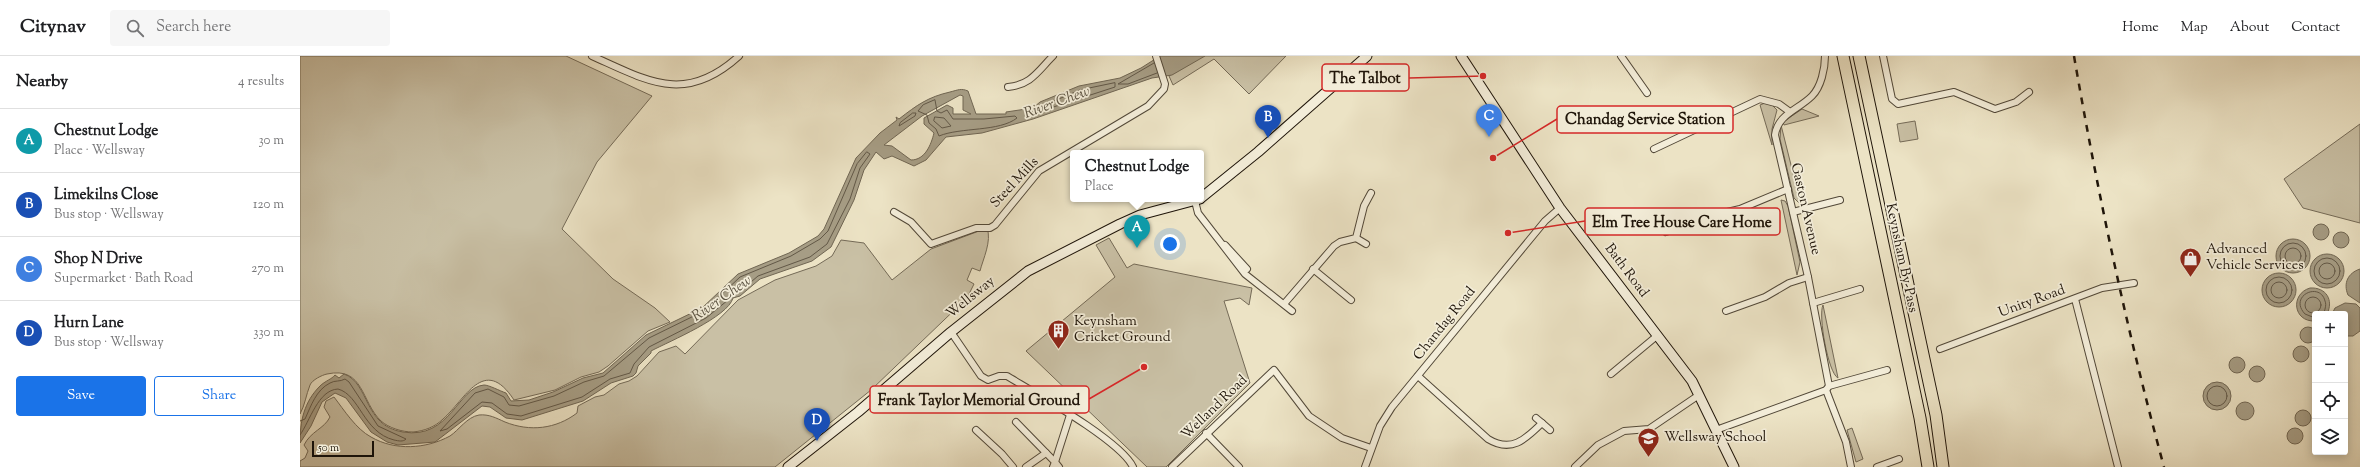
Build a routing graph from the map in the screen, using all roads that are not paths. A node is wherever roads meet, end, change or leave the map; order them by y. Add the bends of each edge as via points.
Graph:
1 (592, 56) edge
2 (739, 56) edge
3 (1053, 56) edge
4 (1156, 56) edge
5 (1367, 56) edge
6 (1461, 56) edge
7 (1620, 56) edge
8 (1825, 56) edge
9 (1843, 56) edge
10 (1859, 56) edge
11 (1883, 56) edge
12 (1008, 87) dead end
13 (2029, 92) dead end
14 (1647, 93) dead end
15 (1790, 112) junction
16 (1654, 149) dead end
17 (1074, 150) edge
18 (1070, 153) edge
19 (1788, 189) junction
20 (1371, 193) dead end
21 (1204, 194) edge
22 (1840, 200) dead end
23 (1187, 202) edge
24 (1198, 202) edge
25 (1560, 208) junction
26 (894, 212) dead end
27 (1793, 212) junction
28 (1666, 232) dead end
29 (1356, 238) junction
30 (1366, 244) dead end
31 (1313, 269) junction
32 (1808, 278) junction
33 (2134, 283) dead end
34 (1860, 289) dead end
35 (2075, 299) junction
36 (1351, 300) dead end
37 (1813, 302) junction
38 (1284, 304) junction
39 (1726, 310) dead end
40 (1292, 311) dead end
41 (951, 332) junction
42 (1658, 335) junction
43 (1940, 349) dead end
44 (1888, 370) dead end
45 (1611, 374) dead end
46 (1418, 376) junction
47 (1828, 388) junction
48 (1699, 395) junction
49 (1070, 415) junction
50 (1536, 418) dead end
51 (1016, 422) dead end
52 (1542, 423) junction
53 (976, 430) dead end
54 (1550, 430) dead end
55 (1716, 430) junction
56 (1206, 433) junction
57 (1371, 448) junction
58 (1046, 453) junction
59 (1899, 460) dead end
60 (1055, 466) edge
61 (788, 467) edge
62 (1013, 467) edge
63 (1026, 467) edge
64 (1133, 467) edge
65 (1172, 467) edge
66 (1239, 467) edge
67 (1365, 467) edge
68 (1575, 467) edge
69 (1734, 467) edge
70 (1851, 467) edge
71 (1877, 467) edge
72 (1928, 467) edge
73 (1943, 467) edge
74 (2118, 467) edge

1 - 2 street via 645,79 660,84 677,85 692,83 710,75
3 - 12 street via 1027,82 1021,86
4 - 17 street, Steel Mills via 1164,78 1164,89 1148,106
5 - 21 main road, Wellsway via 1252,157
6 - 25 main road, Bath Road
7 - 14 street
8 - 15 street, Gaston Avenue via 1818,88 1812,96
9 - 72 highway, Keynsham By-Pass via 1920,418
10 - 73 highway, Keynsham By-Pass via 1936,415
11 - 13 street via 1892,99 1898,104 1954,92 1994,109 2016,102
15 - 16 street via 1779,104 1760,99
15 - 19 street, Gaston Avenue via 1779,121 1776,135
18 - 26 street, Steel Mills via 1039,171 996,225 990,228 976,228 931,244 911,222
19 - 27 street, Gaston Avenue
19 - 28 street via 1740,209 1706,217
20 - 29 street via 1364,206
22 - 27 street
23 - 41 main road, Wellsway via 1140,215 1091,237 1028,271
24 - 38 street via 1198,213 1245,274
25 - 42 main road, Bath Road
25 - 46 street, Chandag Road via 1545,221
27 - 32 street, Gaston Avenue
29 - 30 street
29 - 31 street via 1334,246
31 - 36 street
31 - 38 street
32 - 37 street, Gaston Avenue
32 - 39 street via 1789,283 1765,297
33 - 35 street, Unity Road via 2102,288
34 - 37 street
35 - 43 street, Unity Road
35 - 74 street
37 - 47 street, Gaston Avenue
38 - 40 street
41 - 49 street via 981,376 988,380 1007,376
41 - 61 main road, Wellsway via 858,412
42 - 45 street
42 - 48 main road, Bath Road
44 - 47 street
46 - 52 street via 1488,439 1497,444 1512,446 1519,443
46 - 57 street, Chandag Road via 1380,426
47 - 55 street
47 - 70 street, Gaston Avenue via 1846,442
48 - 55 main road, Bath Road
48 - 68 street via 1648,429 1624,431 1598,445
49 - 60 street
49 - 64 street via 1108,442 1131,461
50 - 52 street
51 - 58 street
52 - 54 street
53 - 62 street
55 - 69 main road, Bath Road
56 - 57 street, Welland Road via 1274,370 1308,416 1342,438
56 - 65 street, Welland Road
56 - 66 street
57 - 67 street, Chandag Road
58 - 60 street
58 - 63 street
59 - 71 street

